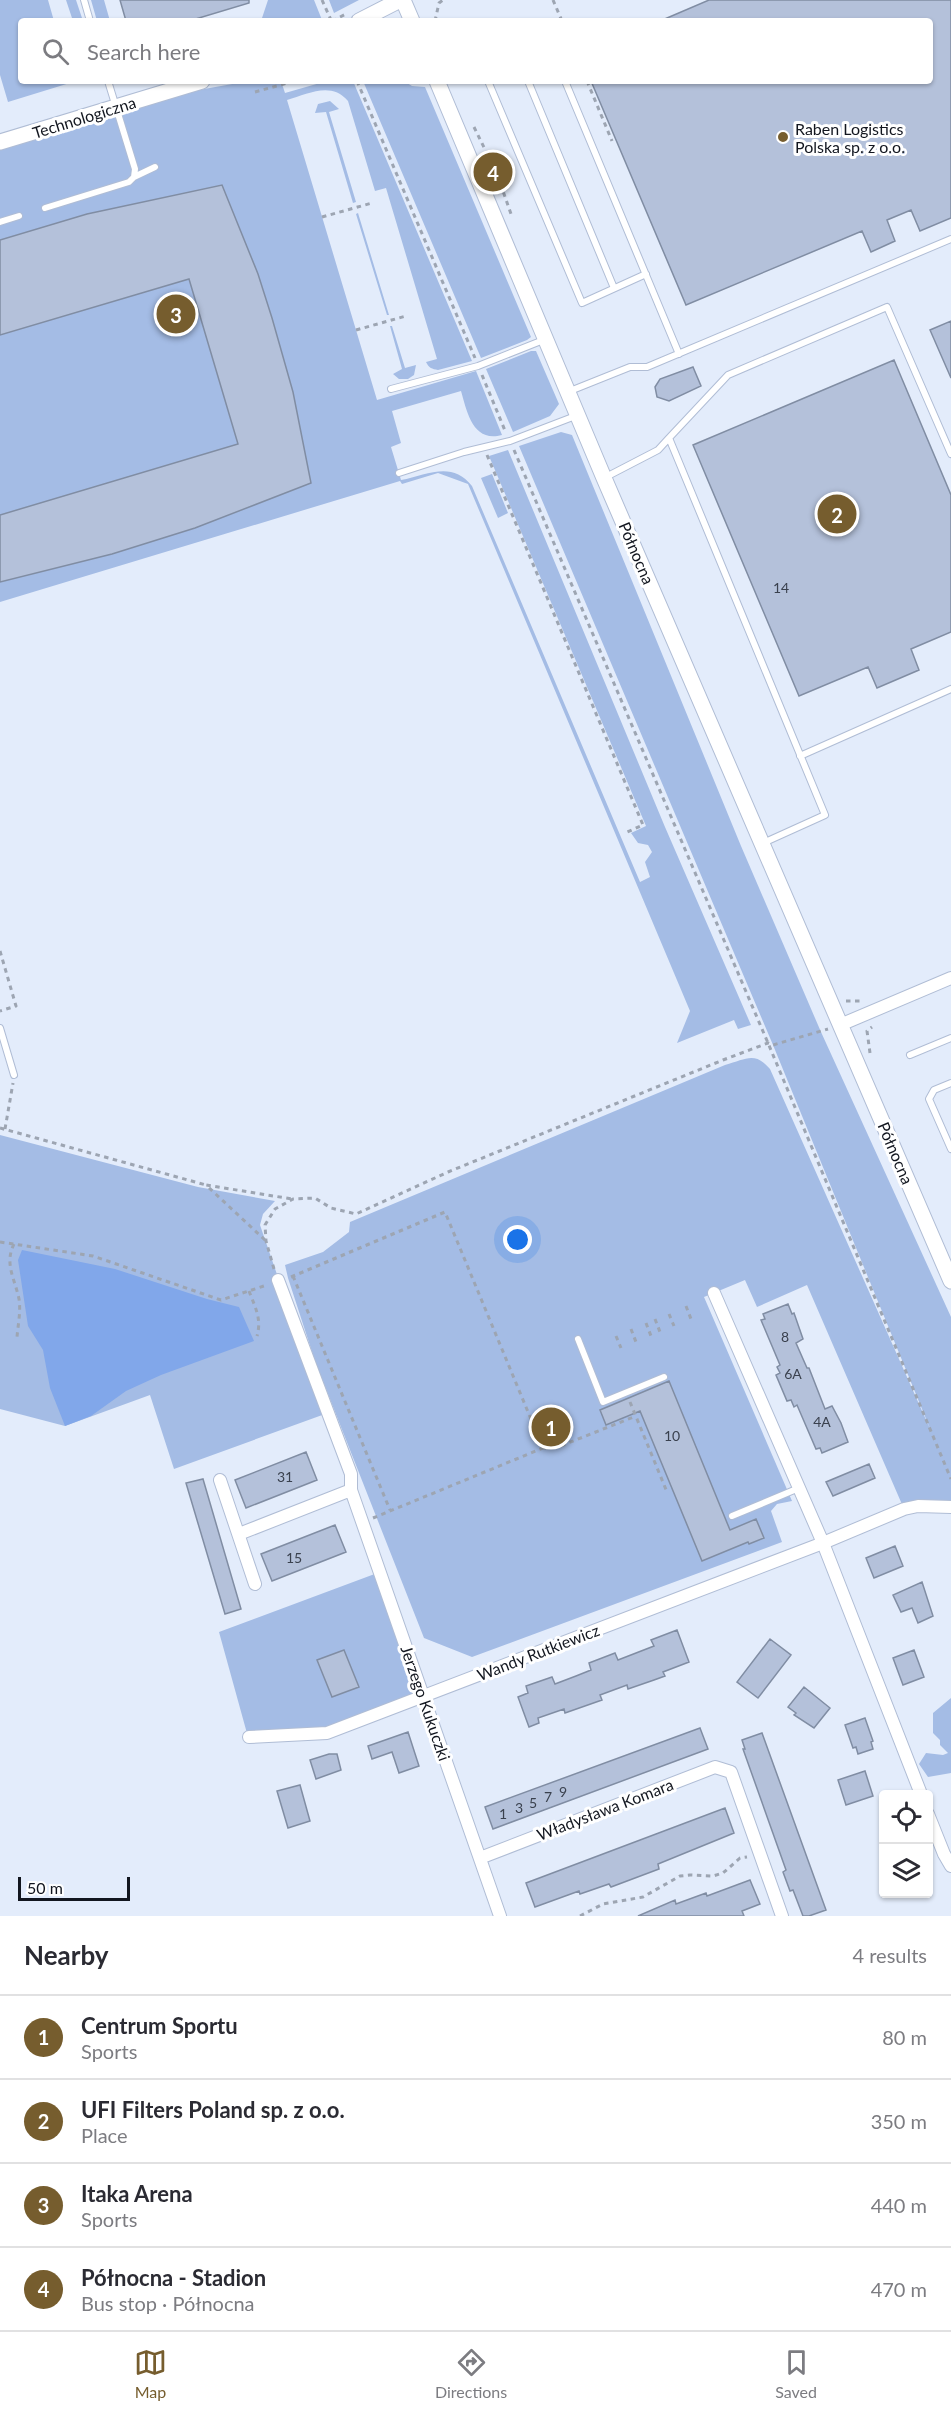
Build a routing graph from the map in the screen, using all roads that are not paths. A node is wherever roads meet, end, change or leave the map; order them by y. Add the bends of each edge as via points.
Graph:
1 (84, 0) edge
2 (402, 0) edge
3 (89, 18) edge
4 (365, 18) edge
5 (411, 18) edge
6 (109, 84) edge
7 (192, 84) edge
8 (438, 84) edge
9 (489, 84) edge
10 (529, 84) edge
11 (566, 84) edge
12 (116, 107) junction
13 (0, 142) edge
14 (154, 167) dead end
15 (134, 177) junction
16 (45, 208) dead end
17 (19, 216) dead end
18 (0, 222) edge
19 (951, 239) edge
20 (646, 274) junction
21 (614, 288) junction
22 (547, 339) junction
23 (679, 354) junction
24 (391, 389) dead end
25 (569, 392) junction
26 (579, 415) junction
27 (669, 438) junction
28 (951, 454) edge
29 (399, 473) dead end
30 (604, 478) junction
31 (951, 689) edge
32 (801, 756) junction
33 (763, 843) junction
34 (951, 978) edge
35 (840, 1024) junction
36 (0, 1028) edge
37 (951, 1038) edge
38 (910, 1055) dead end
39 (14, 1075) road end
40 (951, 1083) edge
41 (951, 1149) edge
42 (278, 1280) road end
43 (951, 1281) edge
44 (714, 1293) dead end
45 (578, 1339) dead end
46 (664, 1377) dead end
47 (220, 1480) dead end
48 (799, 1488) junction
49 (351, 1490) junction
50 (951, 1506) edge
51 (732, 1516) dead end
52 (239, 1534) junction
53 (823, 1543) junction
54 (255, 1584) dead end
55 (424, 1696) junction
56 (249, 1737) dead end
57 (919, 1790) edge
58 (933, 1827) edge
59 (480, 1858) junction
60 (951, 1866) edge
61 (500, 1916) edge
62 (782, 1916) edge

1 - 3 lane
2 - 4 street
2 - 5 street
6 - 12 lane
7 - 12 street, Technologiczna
8 - 22 street, Północna
9 - 21 lane via 582,303
10 - 21 lane
11 - 20 lane
12 - 13 street, Technologiczna
12 - 15 lane
14 - 15 lane
15 - 16 lane via 129,182
17 - 18 lane
19 - 23 lane
20 - 21 lane
20 - 23 lane
22 - 24 lane via 478,366
22 - 25 street, Północna
23 - 25 lane via 647,367 630,367
25 - 26 street, Północna
26 - 29 lane via 510,441
26 - 30 street, Północna
27 - 28 lane via 728,375 887,307
27 - 30 lane via 658,450
27 - 32 lane
30 - 33 street, Północna
31 - 32 lane
32 - 33 lane via 825,815
33 - 35 street, Północna
34 - 35 street
35 - 43 street, Północna
36 - 39 lane
37 - 38 lane
40 - 41 lane via 934,1090 929,1099
42 - 49 street, Jerzego Kukuczki via 351,1474
44 - 48 street
45 - 46 lane via 603,1402
47 - 52 street
48 - 51 lane
48 - 53 street
49 - 52 street
49 - 55 street, Jerzego Kukuczki
50 - 53 street, Wandy Rutkiewicz via 904,1509
52 - 54 street
53 - 55 street, Wandy Rutkiewicz
53 - 57 street
55 - 56 street, Wandy Rutkiewicz via 327,1733
55 - 59 street, Jerzego Kukuczki
58 - 60 street
59 - 61 street, Jerzego Kukuczki
59 - 62 street, Władysława Komara via 716,1767 731,1772

